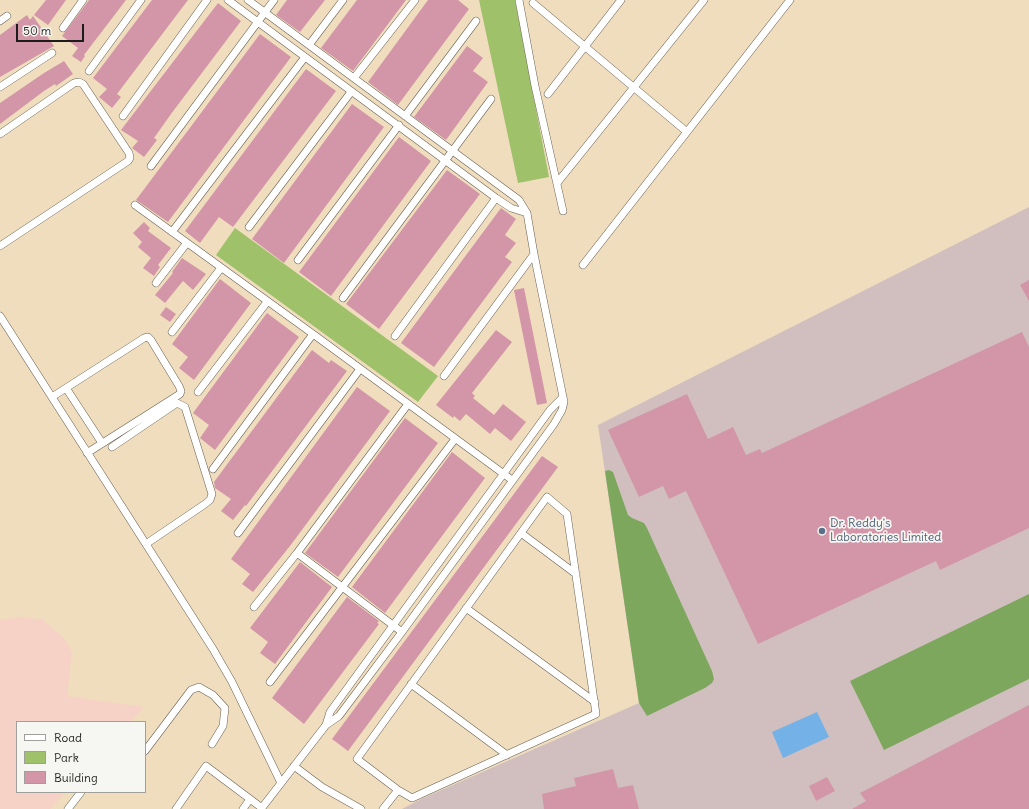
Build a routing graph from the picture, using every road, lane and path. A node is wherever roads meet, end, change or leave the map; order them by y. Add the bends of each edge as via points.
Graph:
1 (83, 0) edge
2 (141, 0) edge
3 (207, 0) edge
4 (228, 0) edge
5 (248, 0) edge
6 (274, 0) edge
7 (343, 0) edge
8 (415, 0) edge
9 (519, 0) edge
10 (621, 0) edge
11 (704, 0) edge
12 (790, 0) edge
13 (534, 1) edge
14 (265, 12) junction
15 (7, 16) dead end
16 (522, 16) junction
17 (0, 21) edge
18 (476, 21) dead end
19 (257, 22) junction
20 (63, 28) dead end
21 (309, 45) junction
22 (585, 46) junction
23 (52, 53) dead end
24 (305, 57) junction
25 (89, 71) dead end
26 (354, 78) junction
27 (0, 87) edge
28 (634, 87) junction
29 (352, 92) junction
30 (548, 94) dead end
31 (491, 99) dead end
32 (123, 116) dead end
33 (405, 116) junction
34 (399, 125) junction
35 (687, 132) junction
36 (0, 134) edge
37 (453, 151) junction
38 (445, 160) junction
39 (151, 166) dead end
40 (557, 183) junction
41 (496, 198) junction
42 (135, 206) dead end
43 (563, 211) dead end
44 (528, 213) junction
45 (250, 227) dead end
46 (172, 232) junction
47 (186, 244) junction
48 (0, 246) edge
49 (534, 254) junction
50 (298, 260) dead end
51 (583, 265) dead end
52 (221, 268) junction
53 (156, 284) dead end
54 (343, 298) dead end
55 (267, 302) junction
56 (0, 316) edge
57 (172, 332) dead end
58 (313, 334) junction
59 (395, 336) dead end
60 (360, 369) junction
61 (444, 376) dead end
62 (66, 388) junction
63 (198, 392) dead end
64 (52, 397) junction
65 (563, 397) junction
66 (408, 404) junction
67 (455, 439) junction
68 (102, 443) junction
69 (112, 447) dead end
70 (87, 453) junction
71 (213, 469) dead end
72 (504, 475) junction
73 (512, 480) junction
74 (520, 532) junction
75 (238, 533) dead end
76 (146, 544) junction
77 (297, 553) junction
78 (576, 574) junction
79 (343, 587) junction
80 (254, 607) dead end
81 (466, 608) junction
82 (393, 625) junction
83 (402, 632) junction
84 (270, 682) dead end
85 (411, 684) junction
86 (595, 702) junction
87 (326, 725) junction
88 (212, 744) dead end
89 (146, 750) edge
90 (507, 755) junction
91 (294, 766) junction
92 (281, 783) junction
93 (398, 790) junction
94 (81, 793) edge
95 (250, 799) junction
96 (262, 808) edge
97 (68, 809) edge
98 (176, 809) edge
99 (243, 809) edge
100 (361, 809) edge
101 (383, 809) edge

1 - 20 street
2 - 25 street
3 - 32 street
4 - 19 street
5 - 14 street
6 - 14 street
7 - 21 street
8 - 26 street
9 - 16 street
10 - 22 street
11 - 28 street
12 - 35 street
13 - 16 street
13 - 22 street
14 - 19 street
14 - 21 street
15 - 17 street
16 - 40 street
18 - 33 street
19 - 24 street
19 - 39 street
21 - 26 street
22 - 28 street
22 - 30 street
23 - 27 street
24 - 29 street
24 - 46 street
26 - 33 street
28 - 35 street
28 - 40 street
29 - 34 street
29 - 45 street
31 - 37 street
33 - 37 street
34 - 38 street
34 - 50 street
35 - 51 street
36 - 48 street via 79,82 83,84 130,158
37 - 38 street
37 - 44 street via 519,200
38 - 41 street
38 - 54 street
40 - 43 street
41 - 44 street via 512,208
41 - 59 street
42 - 46 street
44 - 49 street
46 - 47 street
47 - 52 street
47 - 53 street
49 - 61 street
49 - 65 street
52 - 55 street
52 - 57 street
55 - 58 street
55 - 63 street
56 - 64 street
58 - 60 street
58 - 71 street
60 - 66 street
60 - 75 street
62 - 64 street
62 - 68 street
62 - 68 street via 144,338 148,337 151,340 179,386 180,394
64 - 70 street
65 - 72 street via 550,410
65 - 73 street via 562,410 554,424
66 - 67 street
66 - 77 street
67 - 72 street
67 - 79 street
68 - 70 street
69 - 76 street via 177,403 185,407 212,494 205,504
70 - 76 street
72 - 73 street
72 - 82 street
73 - 83 street
74 - 78 street
74 - 78 street via 547,497 567,514
74 - 81 street
76 - 92 street via 232,682
77 - 79 street
77 - 80 street
78 - 86 street
79 - 82 street
79 - 84 street
81 - 85 street
81 - 86 street
82 - 83 street
82 - 87 street via 330,712
83 - 87 street via 339,716
85 - 90 street
85 - 93 street via 357,759
86 - 90 street via 595,715
87 - 91 street
88 - 89 street via 223,726 225,708 213,695 200,687 191,690
90 - 93 street via 412,798
91 - 92 street
91 - 100 street via 322,787
92 - 96 street
93 - 101 street
94 - 97 street
95 - 96 street
95 - 98 street via 206,766
95 - 99 street

